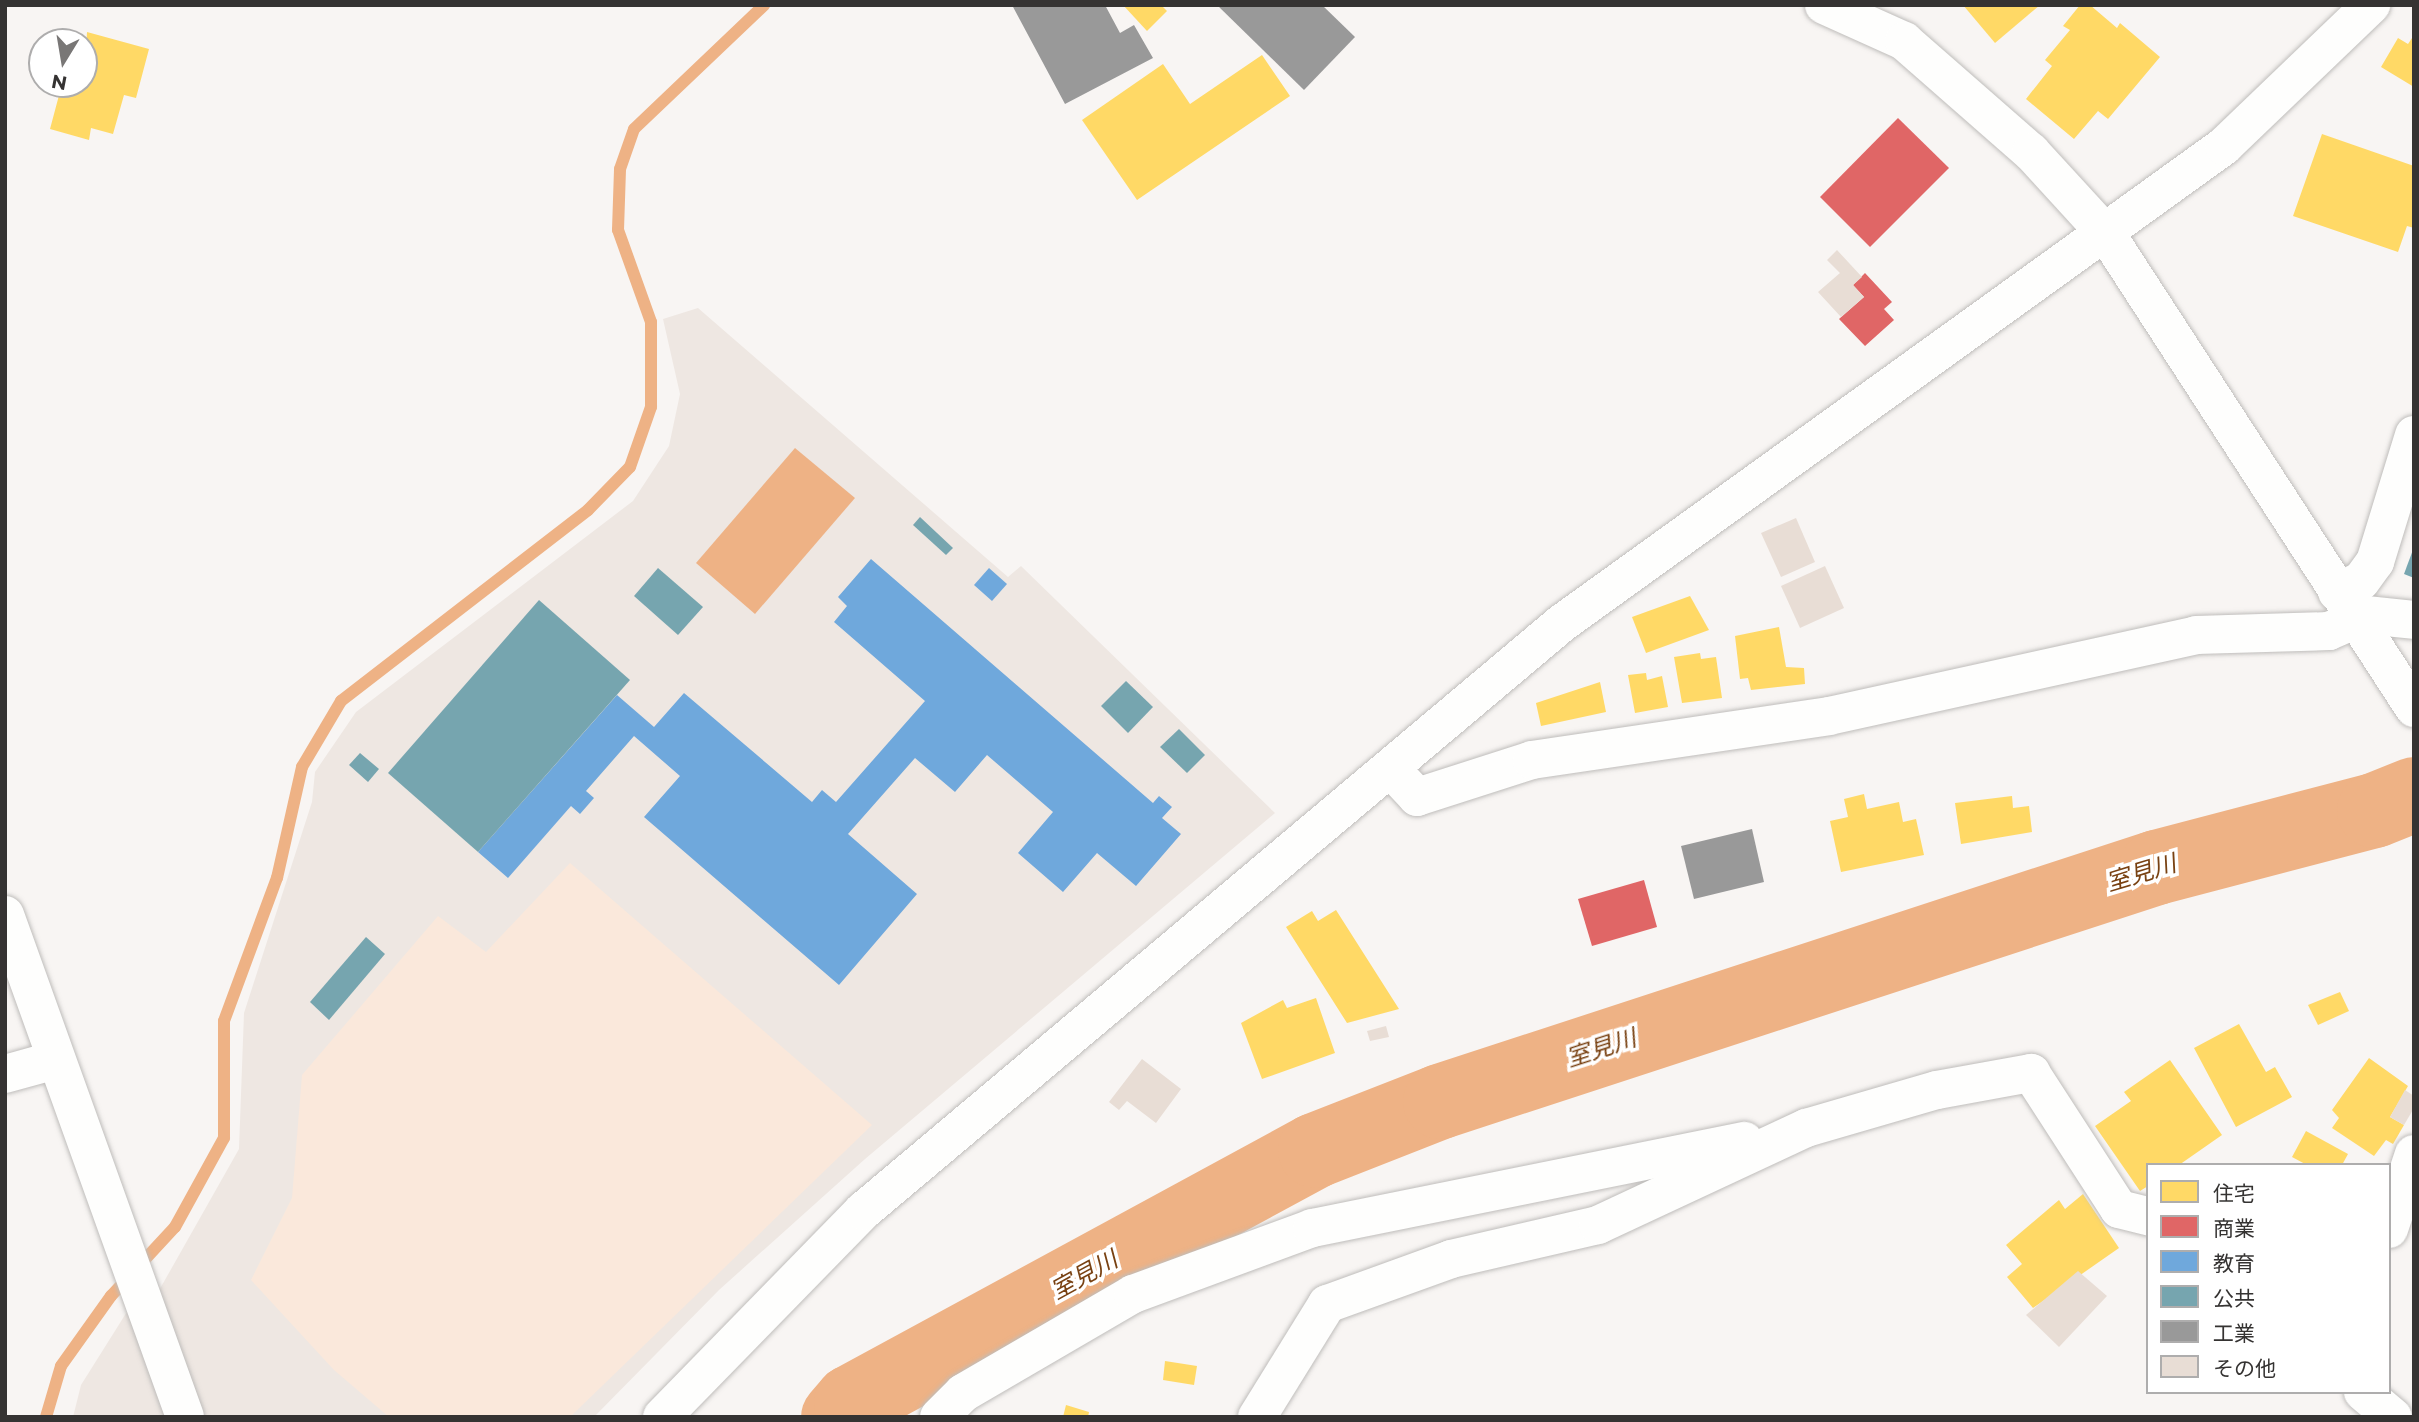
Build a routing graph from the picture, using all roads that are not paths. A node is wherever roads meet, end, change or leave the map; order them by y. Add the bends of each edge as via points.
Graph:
1 (1824, 5) edge
2 (2371, 5) edge
3 (2106, 235) junction
4 (2414, 435) edge
5 (2347, 606) junction
6 (2414, 620) edge
7 (2414, 708) edge
8 (1392, 769) junction
9 (5, 915) edge
10 (57, 1060) junction
11 (5, 1074) edge
12 (1806, 1128) junction
13 (2414, 1154) edge
14 (2146, 1216) edge
15 (2391, 1223) edge
16 (185, 1417) edge
17 (662, 1417) edge
18 (939, 1417) edge
19 (1257, 1417) edge

1 - 3 street via 1904,41 2031,152
2 - 3 street via 2224,146
3 - 5 street
3 - 8 street via 1696,522 1562,623
4 - 5 street via 2375,562
5 - 6 street
5 - 7 street
5 - 8 street via 2329,631 2196,635 1829,716 1532,760 1418,797
8 - 17 street via 863,1210
9 - 10 street
10 - 11 street
10 - 16 street via 150,1309
12 - 14 street via 1937,1090 2031,1073 2119,1209
12 - 18 street via 1312,1228 1133,1294 963,1393
12 - 19 street via 1598,1225 1451,1259 1327,1304
13 - 15 street

